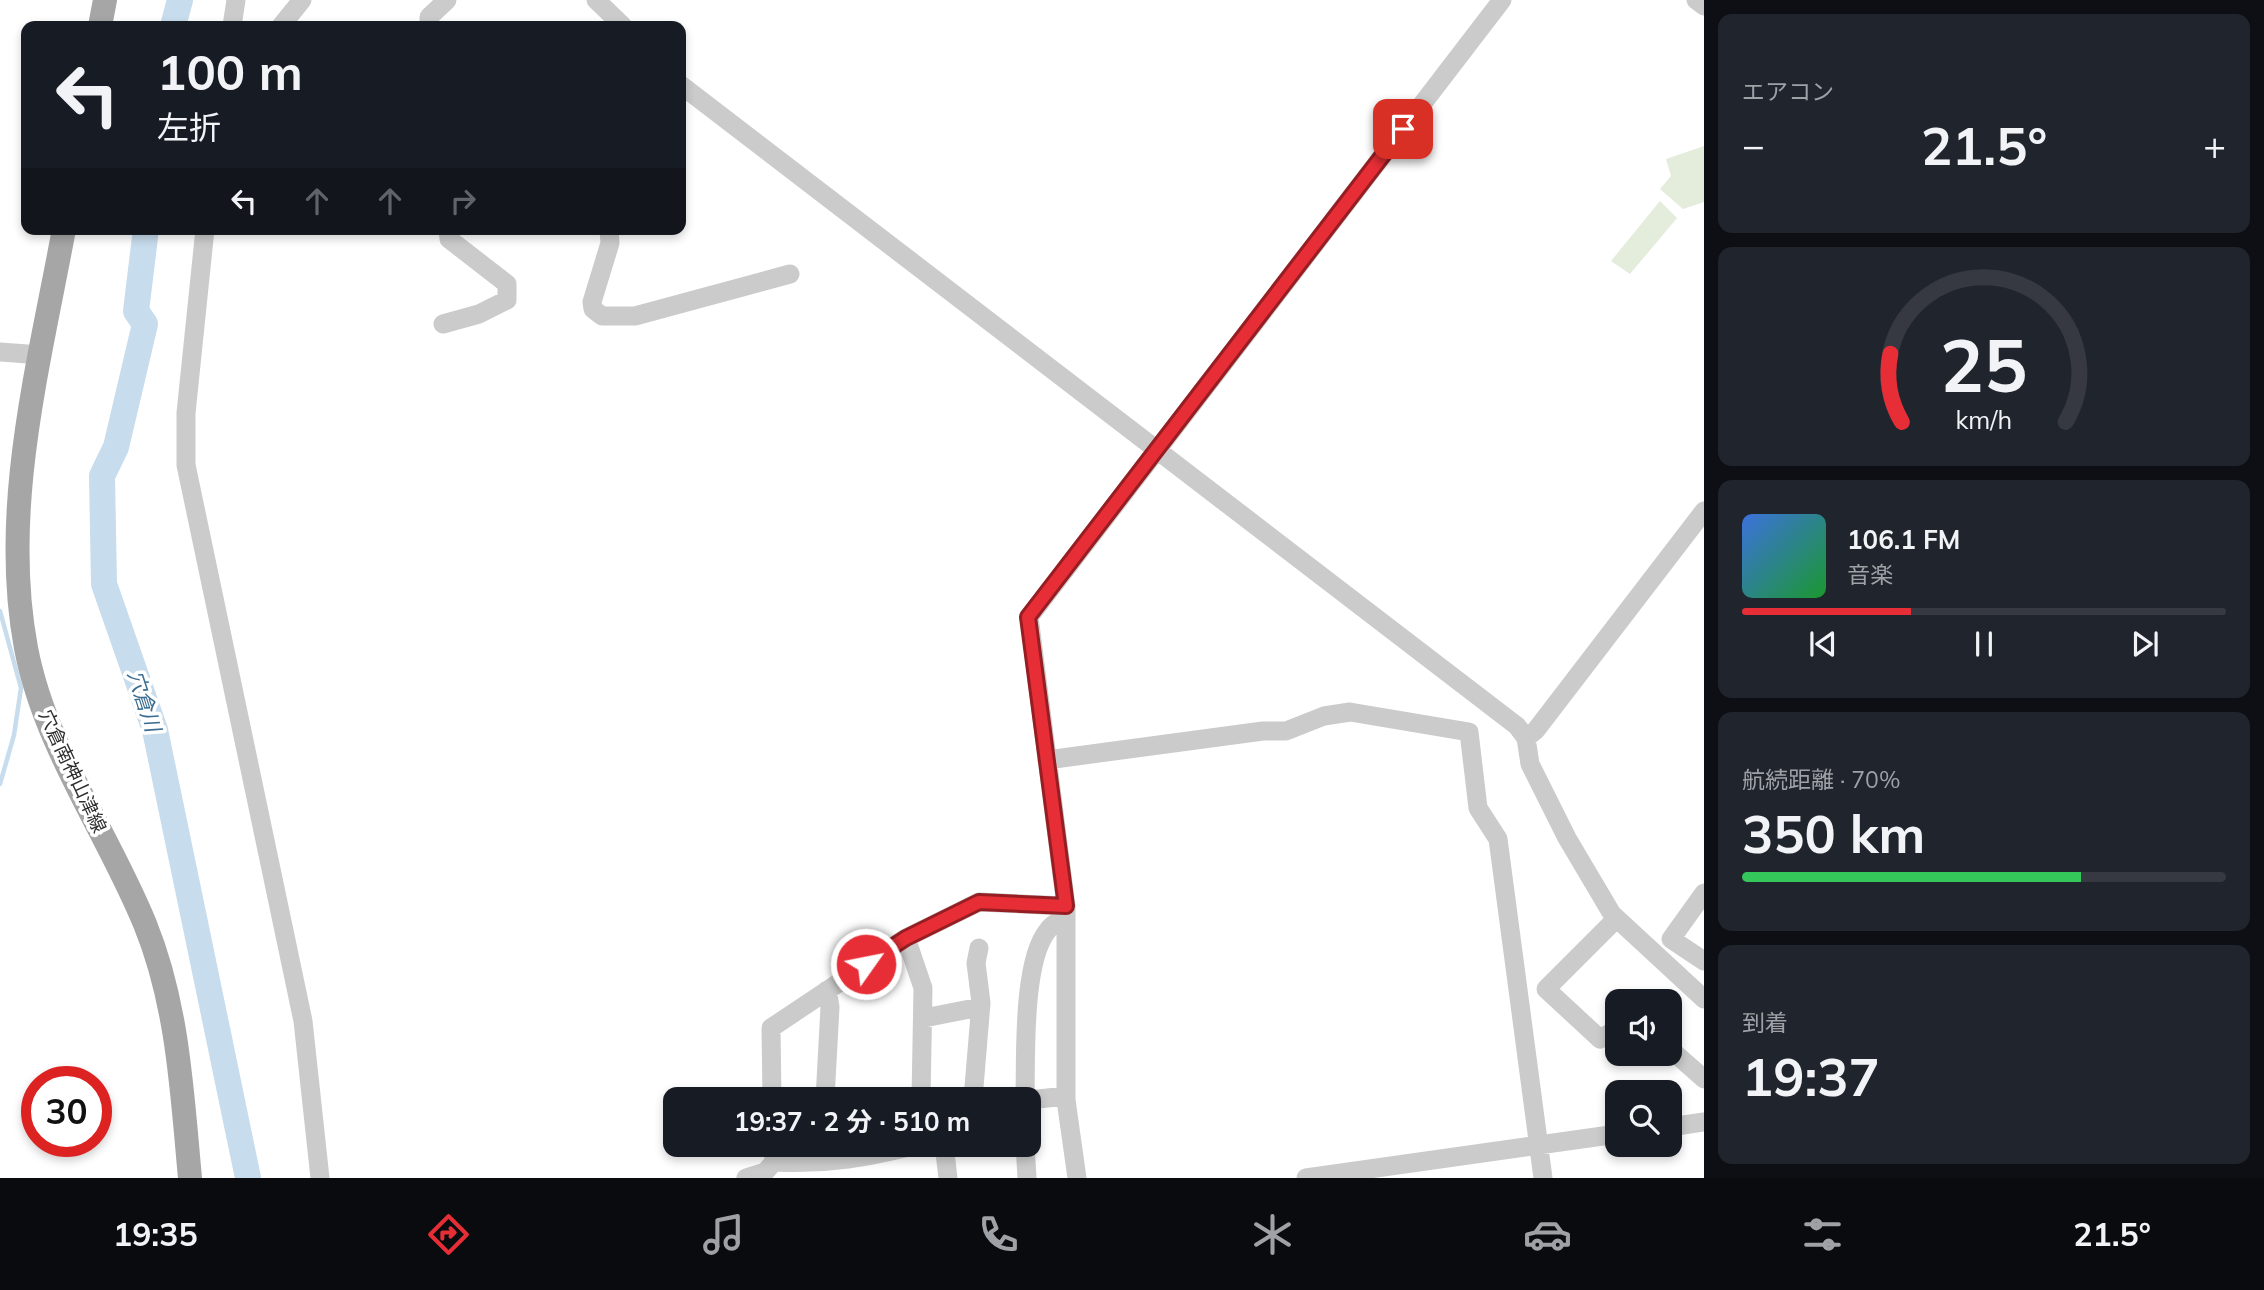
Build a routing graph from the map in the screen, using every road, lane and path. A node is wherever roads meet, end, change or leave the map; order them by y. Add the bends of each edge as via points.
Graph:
1 (105, 0) edge
2 (236, 0) edge
3 (302, 0) edge
4 (447, 0) edge
5 (596, 0) edge
6 (1502, 0) edge
7 (1696, 0) edge
8 (1704, 6) edge
9 (101, 21) edge
10 (233, 21) edge
11 (285, 21) edge
12 (429, 21) edge
13 (618, 21) edge
14 (686, 89) edge
15 (63, 235) edge
16 (204, 235) edge
17 (449, 235) edge
18 (609, 235) edge
19 (790, 274) dead end
20 (443, 324) dead end
21 (0, 352) edge
22 (41, 355) junction
23 (1158, 450) junction
24 (1704, 511) edge
25 (1526, 738) junction
26 (1047, 760) junction
27 (1704, 893) edge
28 (1066, 912) junction
29 (1616, 919) junction
30 (906, 938) junction
31 (979, 948) dead end
32 (1704, 961) edge
33 (1546, 989) junction
34 (827, 990) junction
35 (1520, 999) junction
36 (1704, 999) edge
37 (980, 1007) junction
38 (924, 1018) junction
39 (1605, 1036) edge
40 (1682, 1060) edge
41 (1704, 1079) edge
42 (772, 1087) edge
43 (826, 1087) edge
44 (921, 1087) edge
45 (974, 1087) edge
46 (1027, 1087) edge
47 (1066, 1096) junction
48 (1041, 1099) edge
49 (1704, 1122) edge
50 (1682, 1125) edge
51 (1605, 1136) edge
52 (1539, 1146) junction
53 (772, 1157) edge
54 (781, 1157) edge
55 (869, 1157) edge
56 (946, 1157) edge
57 (1025, 1157) edge
58 (815, 1169) edge
59 (190, 1178) edge
60 (320, 1178) edge
61 (746, 1178) edge
62 (948, 1178) edge
63 (1027, 1178) edge
64 (1077, 1178) edge
65 (1306, 1178) edge
66 (1543, 1178) edge

1 - 9 main road
2 - 10 street
3 - 11 street
4 - 12 street
5 - 13 street
6 - 23 street
7 - 8 street
14 - 23 street
15 - 22 main road, 穴倉南神山津線
16 - 60 street via 186,413 186,465 303,1021
17 - 20 street via 509,289 507,300
18 - 19 street via 593,302 593,309 602,317 635,316
21 - 22 street
22 - 59 main road, 穴倉南神山津線 via 17,521 26,648 49,726 155,951 177,1045
23 - 25 street via 1506,716
23 - 26 street via 1028,617
24 - 25 street
25 - 29 street via 1530,764 1567,838
26 - 28 street
26 - 35 street via 1286,731 1324,716 1350,712 1469,732 1478,808 1498,839
27 - 32 street via 1671,939
28 - 30 street via 979,902
28 - 46 street via 1046,931 1031,977
28 - 47 street
29 - 33 street
29 - 36 street
30 - 34 street
30 - 38 street via 922,978
31 - 37 street
33 - 35 street
33 - 39 street via 1600,1039
34 - 42 street via 771,1028
34 - 43 street
35 - 52 street
37 - 38 street
37 - 45 street
38 - 44 street
40 - 41 street
47 - 48 street
47 - 64 street
49 - 50 street
51 - 52 street
52 - 65 street
52 - 66 street
53 - 61 street via 765,1172
54 - 58 street
55 - 58 street
56 - 62 street
57 - 63 street

